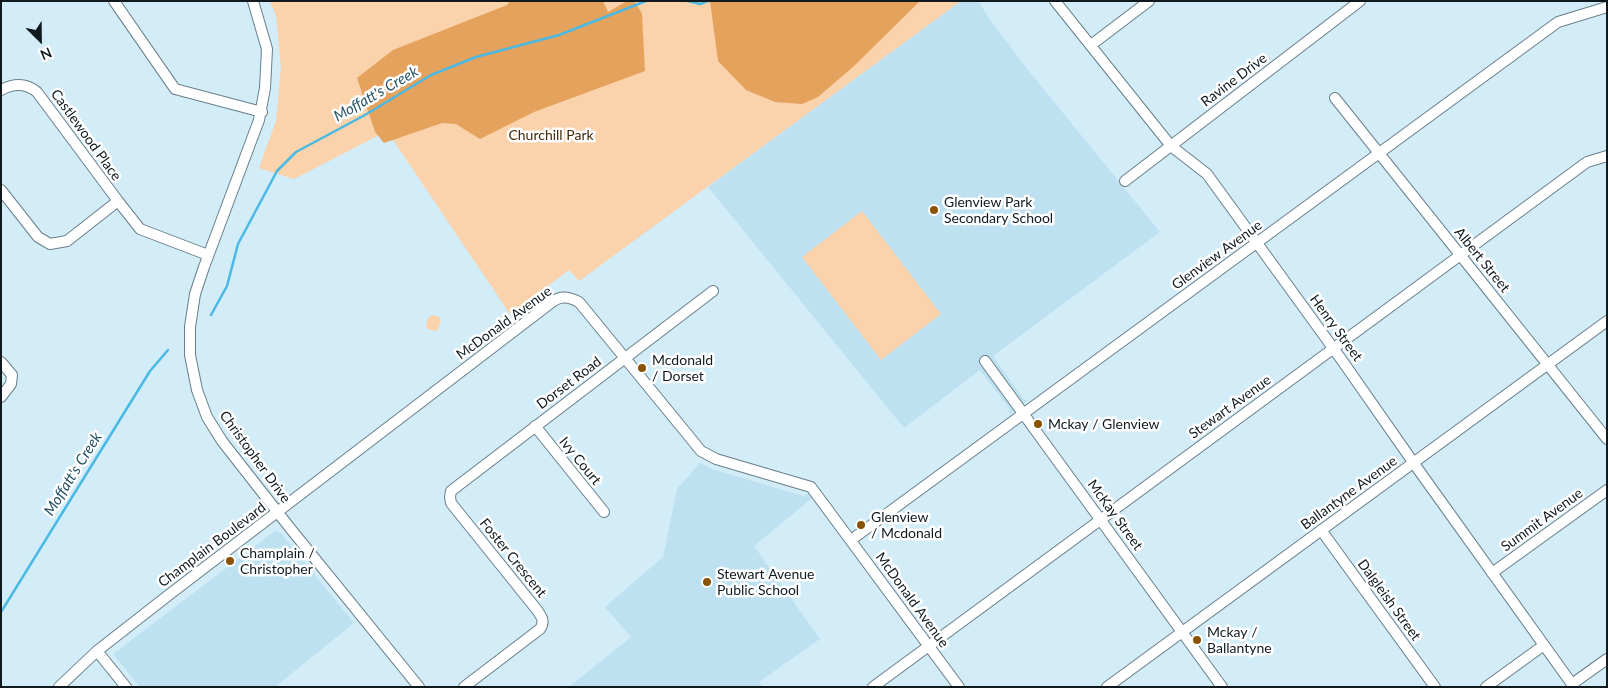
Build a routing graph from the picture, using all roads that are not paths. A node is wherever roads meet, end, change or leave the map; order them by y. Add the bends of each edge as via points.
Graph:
1 (114, 1) edge
2 (252, 1) edge
3 (1055, 1) edge
4 (1149, 1) edge
5 (1360, 1) edge
6 (1607, 7) edge
7 (1091, 46) junction
8 (1, 90) edge
9 (1335, 98) dead end
10 (262, 112) junction
11 (1171, 146) junction
12 (1379, 153) junction
13 (1607, 156) edge
14 (1125, 181) dead end
15 (1, 190) edge
16 (118, 201) junction
17 (1257, 242) junction
18 (208, 255) junction
19 (1461, 256) junction
20 (713, 291) dead end
21 (1607, 321) edge
22 (1334, 349) junction
23 (625, 358) junction
24 (985, 361) dead end
25 (1, 362) edge
26 (1548, 364) junction
27 (434, 392) joint
28 (1, 397) edge
29 (1024, 414) junction
30 (535, 426) junction
31 (1607, 438) edge
32 (1414, 462) junction
33 (1607, 490) edge
34 (451, 503) joint
35 (278, 512) junction
36 (604, 512) dead end
37 (1101, 520) junction
38 (1322, 530) junction
39 (851, 540) junction
40 (1492, 573) junction
41 (1183, 632) junction
42 (1544, 645) junction
43 (929, 646) junction
44 (97, 651) junction
45 (1607, 659) edge
46 (1573, 685) edge
47 (59, 687) edge
48 (126, 687) edge
49 (420, 687) edge
50 (464, 687) edge
51 (874, 687) edge
52 (959, 687) edge
53 (1107, 687) edge
54 (1222, 687) edge
55 (1435, 687) edge
56 (1486, 687) edge

1 - 10 street via 175,89
2 - 10 street, Christopher Drive via 267,49
3 - 7 street, Henry Street
4 - 7 street
5 - 11 street, Ravine Drive
6 - 12 street, Glenview Avenue via 1558,22
7 - 11 street, Henry Street
8 - 16 street, Castlewood Place via 23,84 37,92
9 - 12 street, Albert Street
10 - 18 street, Christopher Drive
11 - 14 street, Ravine Drive
11 - 17 street, Henry Street via 1207,174
12 - 17 street, Glenview Avenue
12 - 19 street, Albert Street
13 - 19 street, Stewart Avenue via 1587,162
15 - 16 street, Castlewood Place via 38,237 50,244 67,241
16 - 18 street, Castlewood Place via 140,229
17 - 22 street, Henry Street
17 - 29 street, Glenview Avenue
18 - 35 street, Christopher Drive via 195,294 190,327 190,355 197,390 222,441
19 - 22 street, Stewart Avenue
19 - 26 street, Albert Street
20 - 23 street, Dorset Road
21 - 26 street, Ballantyne Avenue
22 - 32 street, Henry Street
22 - 37 street, Stewart Avenue
23 - 27 street, McDonald Avenue via 579,302 568,297 560,298
23 - 30 street, Dorset Road
23 - 39 street, McDonald Avenue via 701,451 716,459 811,488
24 - 29 street, McKay Street
25 - 28 street via 12,375 11,384
26 - 31 street, Albert Street
26 - 32 street, Ballantyne Avenue
27 - 35 street, Champlain Boulevard
29 - 37 street, McKay Street
29 - 39 street, Glenview Avenue
30 - 34 street, Dorset Road via 451,490
30 - 36 street, Ivy Court
32 - 38 street, Ballantyne Avenue
32 - 40 street, Henry Street
33 - 40 street, Summit Avenue
34 - 50 street, Foster Crescent via 543,619 540,629
35 - 44 street, Champlain Boulevard
35 - 49 street, Christopher Drive
37 - 41 street, McKay Street
37 - 43 street, Stewart Avenue
38 - 41 street, Ballantyne Avenue
38 - 55 street, Dalgleish Street
39 - 43 street, McDonald Avenue
40 - 42 street, Henry Street
41 - 53 street, Ballantyne Avenue
41 - 54 street, McKay Street
42 - 46 street, Henry Street
42 - 56 street
43 - 51 street, Stewart Avenue
43 - 52 street, McDonald Avenue
44 - 47 street, Champlain Boulevard
44 - 48 street
45 - 46 street

